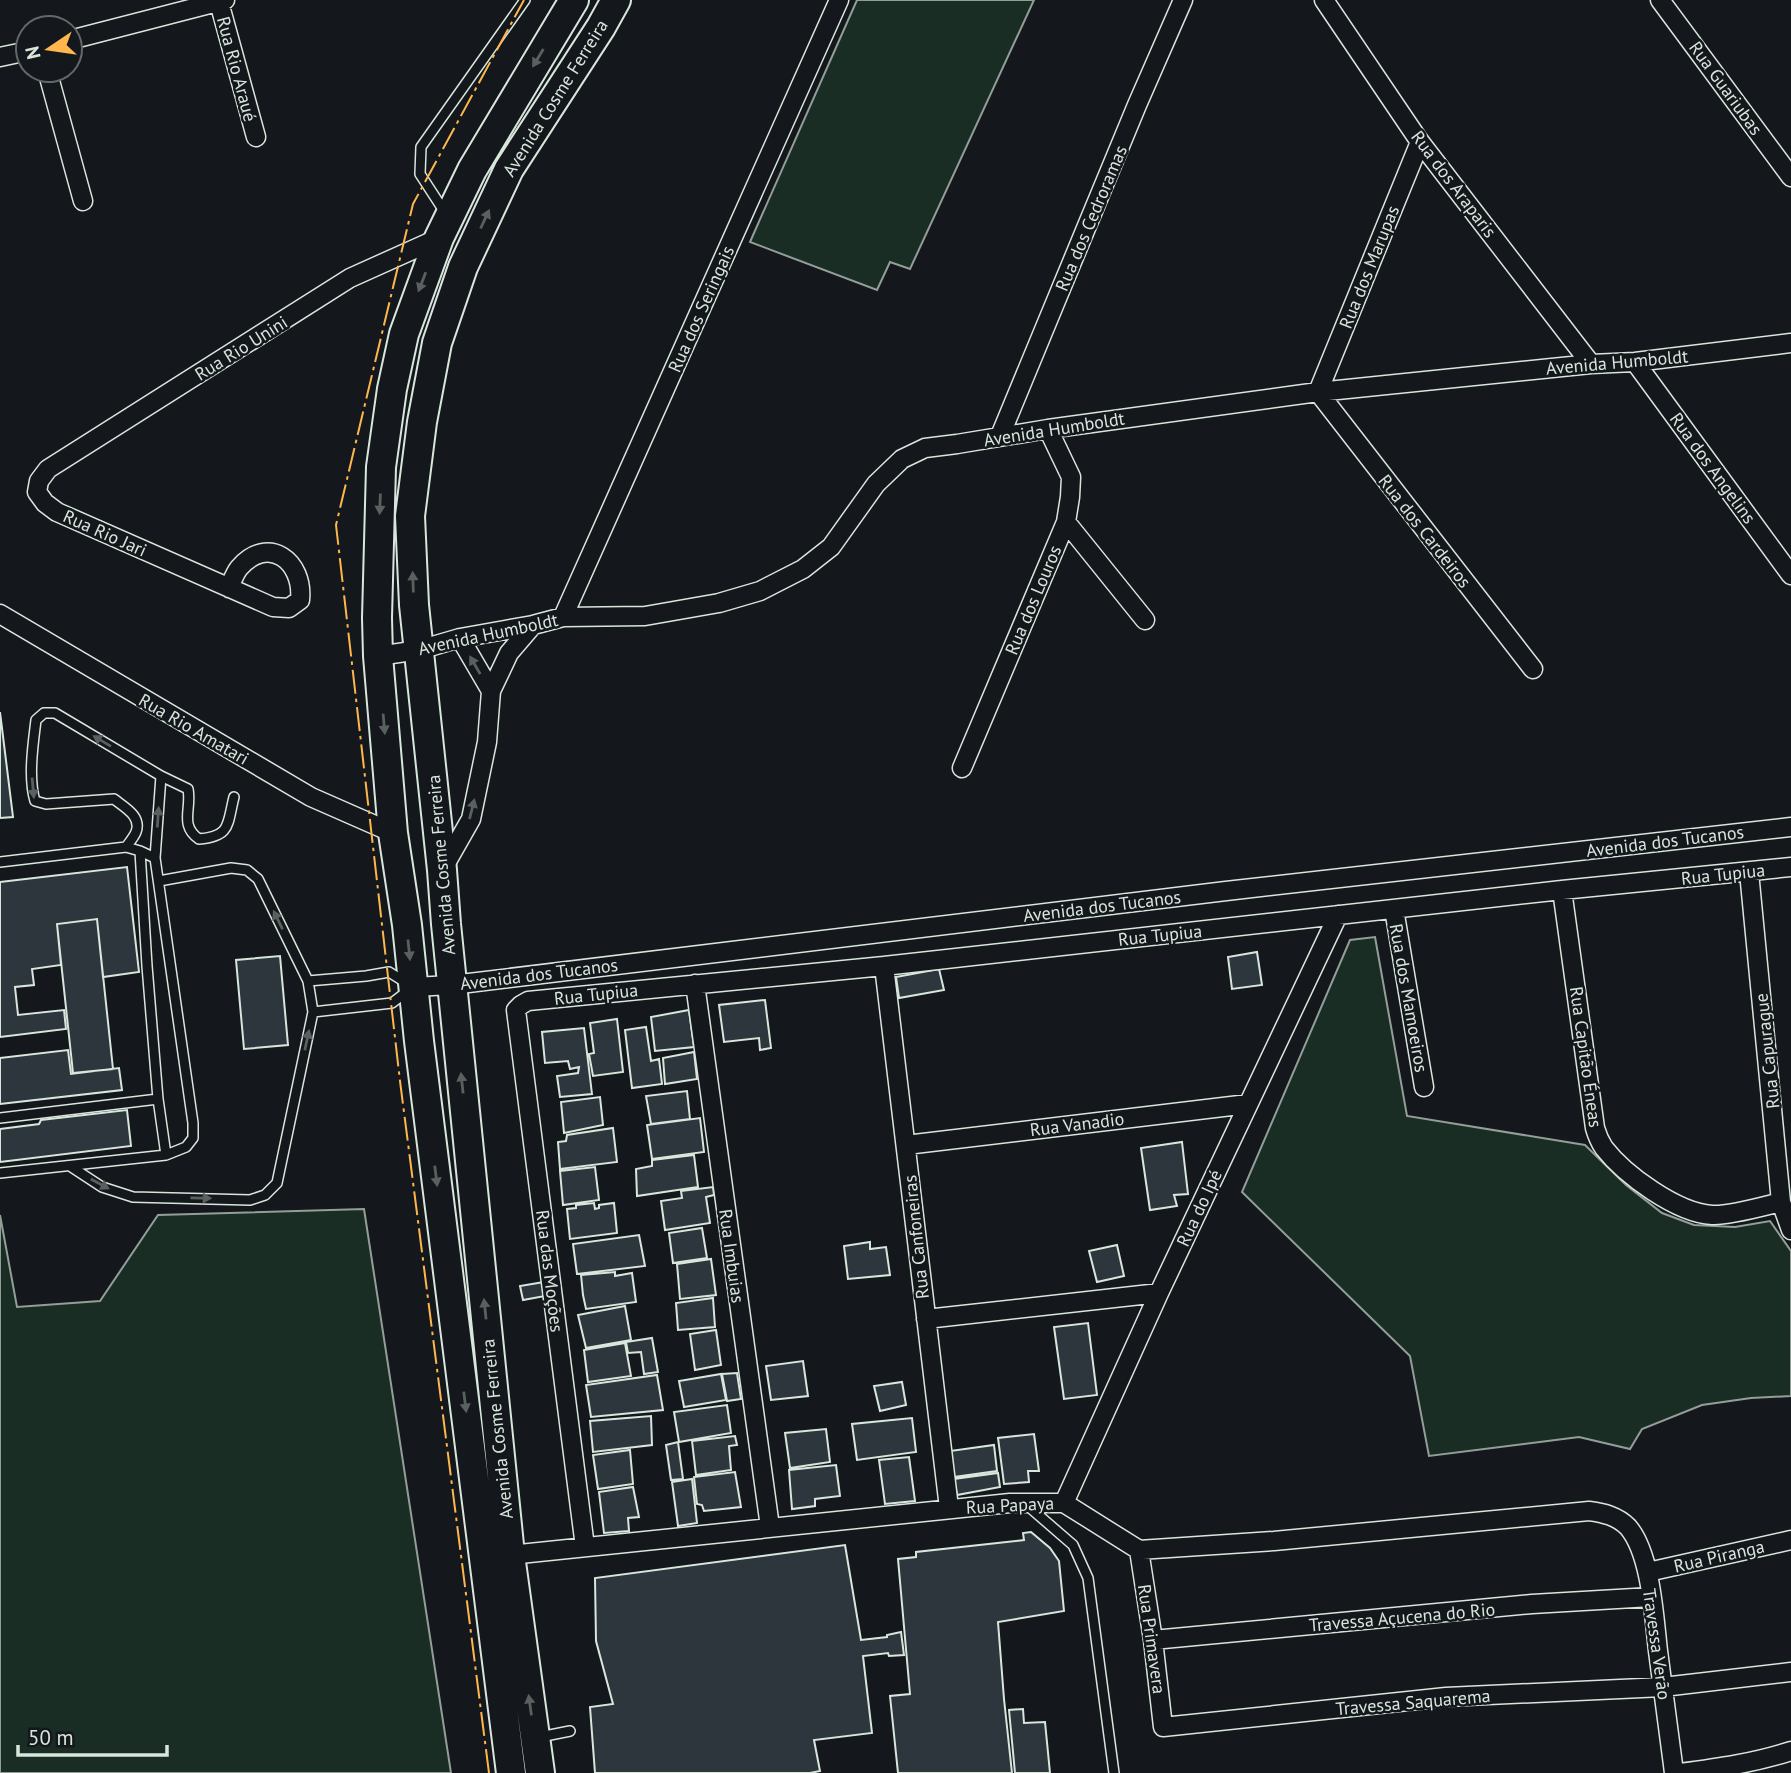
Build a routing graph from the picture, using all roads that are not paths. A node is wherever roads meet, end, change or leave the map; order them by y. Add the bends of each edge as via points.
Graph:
1 (524, 0) edge
2 (574, 0) edge
3 (616, 0) edge
4 (839, 0) edge
5 (1183, 0) edge
6 (1324, 0) edge
7 (1660, 0) edge
8 (222, 1) edge
9 (84, 36) edge
10 (51, 84) edge
11 (256, 137) dead end
12 (1420, 142) junction
13 (1791, 177) edge
14 (83, 201) dead end
15 (444, 228) junction
16 (1791, 343) edge
17 (1635, 362) junction
18 (1591, 363) junction
19 (1318, 392) junction
20 (1048, 429) junction
21 (1000, 436) junction
22 (48, 470) joint
23 (1066, 522) junction
24 (1791, 575) edge
25 (229, 587) dead end
26 (0, 614) edge
27 (562, 617) junction
28 (1145, 620) dead end
29 (533, 625) junction
30 (460, 638) junction
31 (419, 650) junction
32 (378, 656) junction
33 (1533, 669) dead end
34 (491, 691) junction
35 (962, 768) dead end
36 (161, 776) junction
37 (234, 797) dead end
38 (1791, 827) edge
39 (393, 833) junction
40 (125, 847) junction
41 (141, 850) junction
42 (155, 858) junction
43 (0, 862) edge
44 (1791, 867) edge
45 (442, 870) junction
46 (1749, 872) junction
47 (159, 881) junction
48 (1562, 890) junction
49 (1394, 909) junction
50 (1338, 915) junction
51 (884, 966) junction
52 (308, 981) junction
53 (452, 985) junction
54 (695, 985) junction
55 (413, 987) junction
56 (528, 1001) joint
57 (313, 1012) junction
58 (1424, 1087) dead end
59 (158, 1099) junction
60 (1248, 1104) junction
61 (0, 1118) edge
62 (906, 1145) junction
63 (166, 1155) junction
64 (70, 1166) junction
65 (0, 1173) edge
66 (1781, 1202) junction
67 (1791, 1230) edge
68 (1159, 1293) junction
69 (926, 1319) junction
70 (1024, 1503) junction
71 (1064, 1503) junction
72 (949, 1508) junction
73 (769, 1527) junction
74 (1791, 1540) edge
75 (585, 1547) junction
76 (1139, 1550) junction
77 (510, 1555) junction
78 (1647, 1572) junction
79 (1651, 1597) junction
80 (1153, 1640) junction
81 (1791, 1672) edge
82 (1663, 1687) junction
83 (1163, 1727) joint
84 (570, 1731) dead end
85 (535, 1738) junction
86 (1791, 1751) edge
87 (511, 1773) edge
88 (540, 1773) edge
89 (1114, 1773) edge
90 (1674, 1773) edge
91 (1680, 1773) edge

1 - 15 lane via 421,147 420,174
2 -> 15 main road, Avenida Cosme Ferreira via 472,170
31 -> 3 main road, Avenida Cosme Ferreira via 410,516 437,343 463,267 509,169
4 - 27 street, Rua dos Seringais
5 - 21 street, Rua dos Cedroramas
6 - 12 street, Rua dos Araparis
7 - 13 street, Rua Guariubas
8 - 9 street
8 - 11 street, Rua Rio Araué
10 - 14 street
12 - 18 street, Rua dos Araparis
12 - 19 street, Rua dos Marupas
15 - 22 street, Rua Rio Unini via 350,278
15 -> 32 main road, Avenida Cosme Ferreira via 404,334 392,389 381,467
16 - 17 street, Avenida Humboldt
17 - 18 street, Avenida Humboldt
17 - 24 street, Rua dos Angelins
18 - 19 street, Avenida Humboldt
19 - 20 street, Avenida Humboldt
19 - 33 street, Rua dos Cardeiros
20 - 21 street, Avenida Humboldt
20 - 23 street, Rua dos Louros via 1071,477
21 - 27 street, Avenida Humboldt via 925,448 902,458 876,484 831,547 803,569 760,591 719,604 645,616
22 - 25 street, Rua Rio Jari via 37,492 57,512
23 - 28 street
23 - 35 street, Rua dos Louros
26 - 39 street, Rua Rio Amatari via 312,797
27 - 29 street, Avenida Humboldt
29 - 30 street, Avenida Humboldt
29 - 34 street via 509,653
30 - 31 street, Avenida Humboldt
34 -> 30 street
31 - 32 street, Avenida Humboldt
31 - 45 main road, Avenida Cosme Ferreira
32 -> 39 main road, Avenida Cosme Ferreira
45 -> 34 street via 471,819
36 - 37 lane via 188,789 187,824 199,839 215,838 226,829
36 -> 40 lane via 55,713 44,713 36,720 35,801 114,799 137,821 137,831
42 -> 36 lane
38 - 53 street, Avenida dos Tucanos
39 -> 55 main road, Avenida Cosme Ferreira
40 - 41 lane
40 - 43 lane
41 - 42 lane
41 - 59 lane
42 - 47 lane
44 - 46 street, Rua Tupiua
45 - 53 main road, Avenida Cosme Ferreira
46 - 48 street, Rua Tupiua
46 - 66 street, Rua Capurague
52 -> 47 lane via 258,879 247,870 231,868
47 - 63 lane via 193,1123 193,1138 186,1147
48 - 49 street, Rua Tupiua
48 - 66 street, Rua Capitão Éneas via 1595,1128 1604,1147 1654,1192 1703,1214 1715,1216
49 - 50 street, Rua Tupiua
49 - 58 street, Rua dos Mamoeiros
50 - 51 street, Rua Tupiua
50 - 60 street, Rua do Ipé
51 - 54 street, Rua Tupiua
51 - 62 street, Rua Canfoneiras
52 - 55 lane via 389,972
52 - 57 lane
53 - 55 street, Avenida dos Tucanos
77 -> 53 main road, Avenida Cosme Ferreira
54 - 56 street, Rua Tupiua
54 - 73 street, Rua Imbuias
55 - 57 lane via 392,1003
55 -> 87 main road, Avenida Cosme Ferreira
56 - 75 street, Rua das Moções via 516,1010
64 -> 57 lane via 102,1187 132,1197 250,1200 265,1195 277,1183
59 - 61 lane
59 - 63 lane
60 - 62 street, Rua Vanadio
60 - 68 street, Rua do Ipé
62 - 69 street, Rua Canfoneiras
63 - 64 lane
64 - 65 lane
66 - 67 street, Rua Capurague
68 - 69 street
68 - 71 street, Rua do Ipé
69 - 72 street, Rua Canfoneiras
70 - 71 street, Rua Papaya
70 - 72 street, Rua Papaya
70 - 89 lane via 1073,1545 1088,1578
71 - 76 street, Rua Papaya
72 - 73 street, Rua Papaya
73 - 75 street, Rua Papaya
74 - 78 street, Rua Piranga
75 - 77 street, Rua Papaya
76 - 78 street, Travessa Verão via 1589,1511 1607,1514 1628,1528
76 - 80 street, Rua Primavera
85 -> 77 main road, Avenida Cosme Ferreira
78 - 79 street, Travessa Verão
79 - 80 street, Travessa Açucena do Rio
79 - 82 street, Travessa Verão
80 - 83 street, Rua Primavera
81 - 82 street, Travessa Saquarema
82 - 83 street, Travessa Saquarema via 1446,1697
82 - 90 street, Travessa Verão
84 - 85 lane
85 - 88 main road, Avenida Cosme Ferreira
86 - 91 street via 1738,1766

